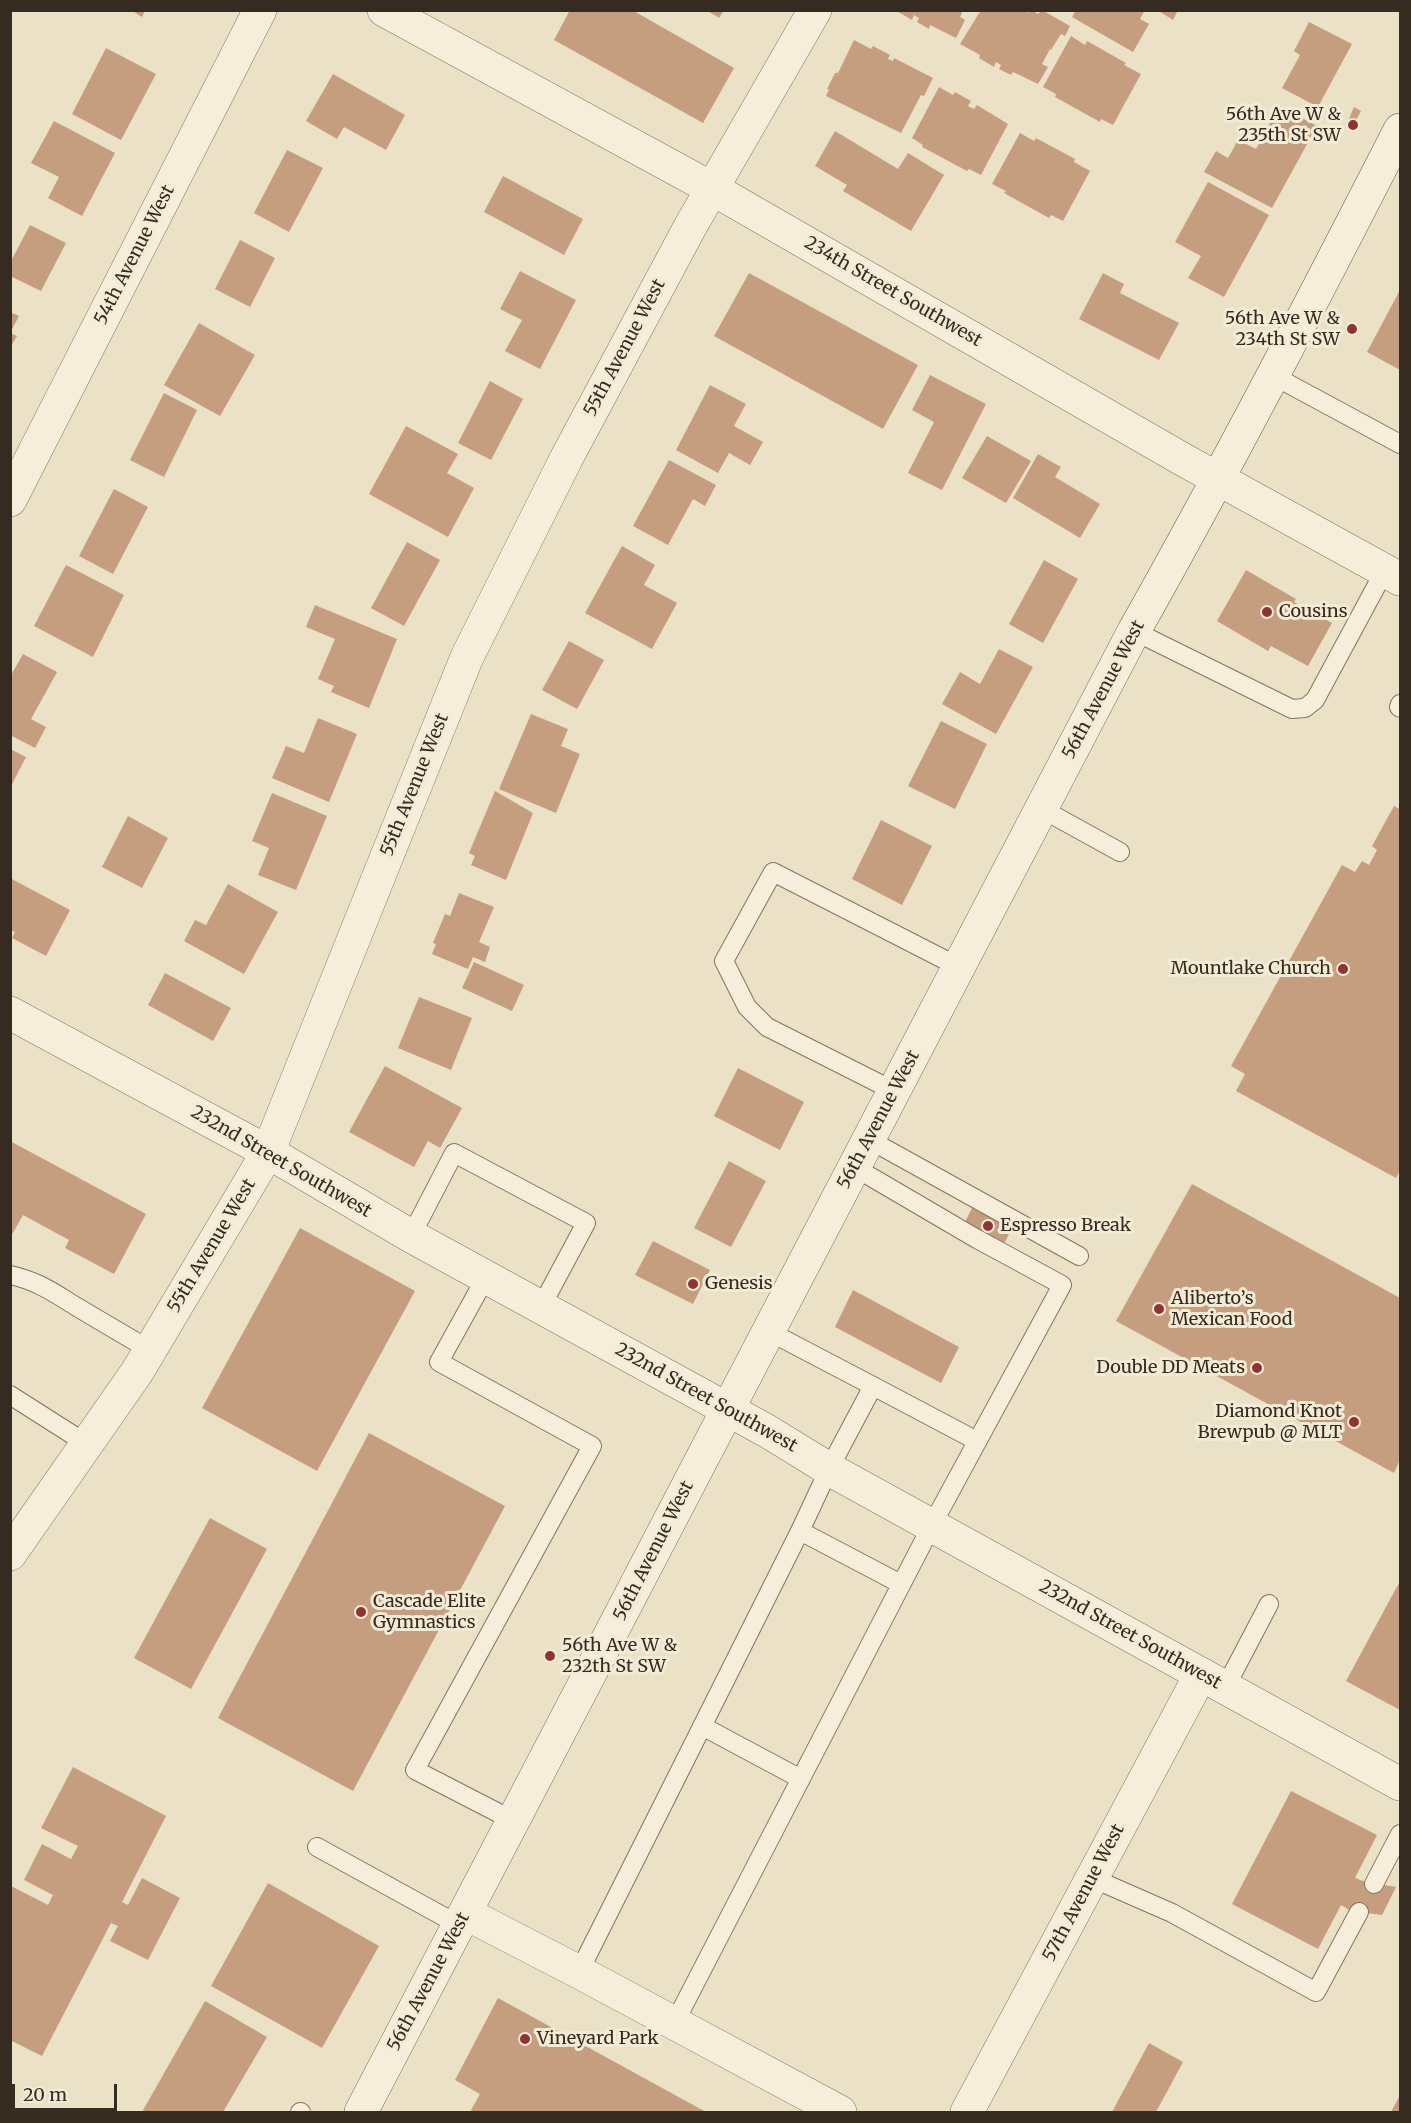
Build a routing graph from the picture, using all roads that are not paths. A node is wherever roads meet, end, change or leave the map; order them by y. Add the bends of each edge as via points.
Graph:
1 (260, 10) edge
2 (384, 10) edge
3 (815, 10) edge
4 (1401, 130) edge
5 (711, 188) junction
6 (1274, 376) junction
7 (1401, 444) edge
8 (1219, 479) junction
9 (10, 500) edge
10 (1393, 575) edge
11 (1134, 631) junction
12 (1041, 809) junction
13 (1120, 852) dead end
14 (959, 967) junction
15 (10, 1013) edge
16 (894, 1091) junction
17 (268, 1152) junction
18 (861, 1153) junction
19 (411, 1236) junction
20 (1079, 1256) dead end
21 (10, 1275) edge
22 (486, 1277) junction
23 (541, 1307) junction
24 (768, 1331) junction
25 (150, 1350) junction
26 (873, 1386) junction
27 (10, 1395) edge
28 (727, 1410) junction
29 (977, 1441) junction
30 (87, 1444) junction
31 (829, 1469) junction
32 (932, 1526) junction
33 (800, 1531) junction
34 (10, 1554) edge
35 (901, 1584) junction
36 (1269, 1604) dead end
37 (1213, 1681) junction
38 (702, 1726) junction
39 (801, 1779) junction
40 (1401, 1784) edge
41 (514, 1821) junction
42 (1401, 1834) edge
43 (317, 1847) dead end
44 (1092, 1878) junction
45 (1374, 1884) dead end
46 (1359, 1912) dead end
47 (462, 1919) junction
48 (579, 1972) junction
49 (674, 2024) junction
50 (361, 2112) edge
51 (840, 2112) edge
52 (967, 2112) edge

1 - 9 street, 54th Avenue West
2 - 5 street, 234th Street Southwest
3 - 5 street, 55th Avenue West
4 - 6 street, 56th Avenue West
5 - 8 street, 234th Street Southwest
5 - 17 street, 55th Avenue West via 566,459 467,657
6 - 7 lane
6 - 8 street, 56th Avenue West
8 - 10 street, 234th Street Southwest
8 - 11 street, 56th Avenue West
10 - 11 lane via 1315,700 1305,708 1292,709
11 - 12 street, 56th Avenue West
12 - 13 lane
12 - 14 street, 56th Avenue West
14 - 16 street, 56th Avenue West
14 - 16 lane via 772,872 723,961 747,1007 767,1026
15 - 17 street, 232nd Street Southwest
16 - 18 street, 56th Avenue West
17 - 19 street, 232nd Street Southwest
17 - 25 street, 55th Avenue West
18 - 20 lane
18 - 24 street, 56th Avenue West
18 - 29 lane via 977,1239 1062,1285
19 - 22 street, 232nd Street Southwest
19 - 23 lane via 454,1153 586,1224
21 - 25 lane via 47,1287
22 - 23 street, 232nd Street Southwest
22 - 41 lane via 439,1362 592,1446 416,1770
23 - 28 street, 232nd Street Southwest
24 - 26 lane
24 - 28 street, 56th Avenue West
25 - 30 street, 55th Avenue West
26 - 29 lane
26 - 31 lane
27 - 30 lane
28 - 31 street, 232nd Street Southwest
28 - 41 street, 56th Avenue West
29 - 32 lane
30 - 34 street, 55th Avenue West
31 - 32 street, 232nd Street Southwest
31 - 33 lane
32 - 35 lane
32 - 37 street, 232nd Street Southwest
33 - 35 lane
33 - 38 lane
35 - 39 lane
36 - 37 lane
37 - 40 street, 232nd Street Southwest
37 - 44 street, 57th Avenue West
38 - 39 lane
38 - 48 lane
39 - 49 lane
41 - 47 street, 56th Avenue West
42 - 45 lane
43 - 47 lane
44 - 46 lane via 1172,1913 1316,1992
44 - 52 street, 57th Avenue West
47 - 48 street
47 - 50 street, 56th Avenue West
48 - 49 street
49 - 51 street

